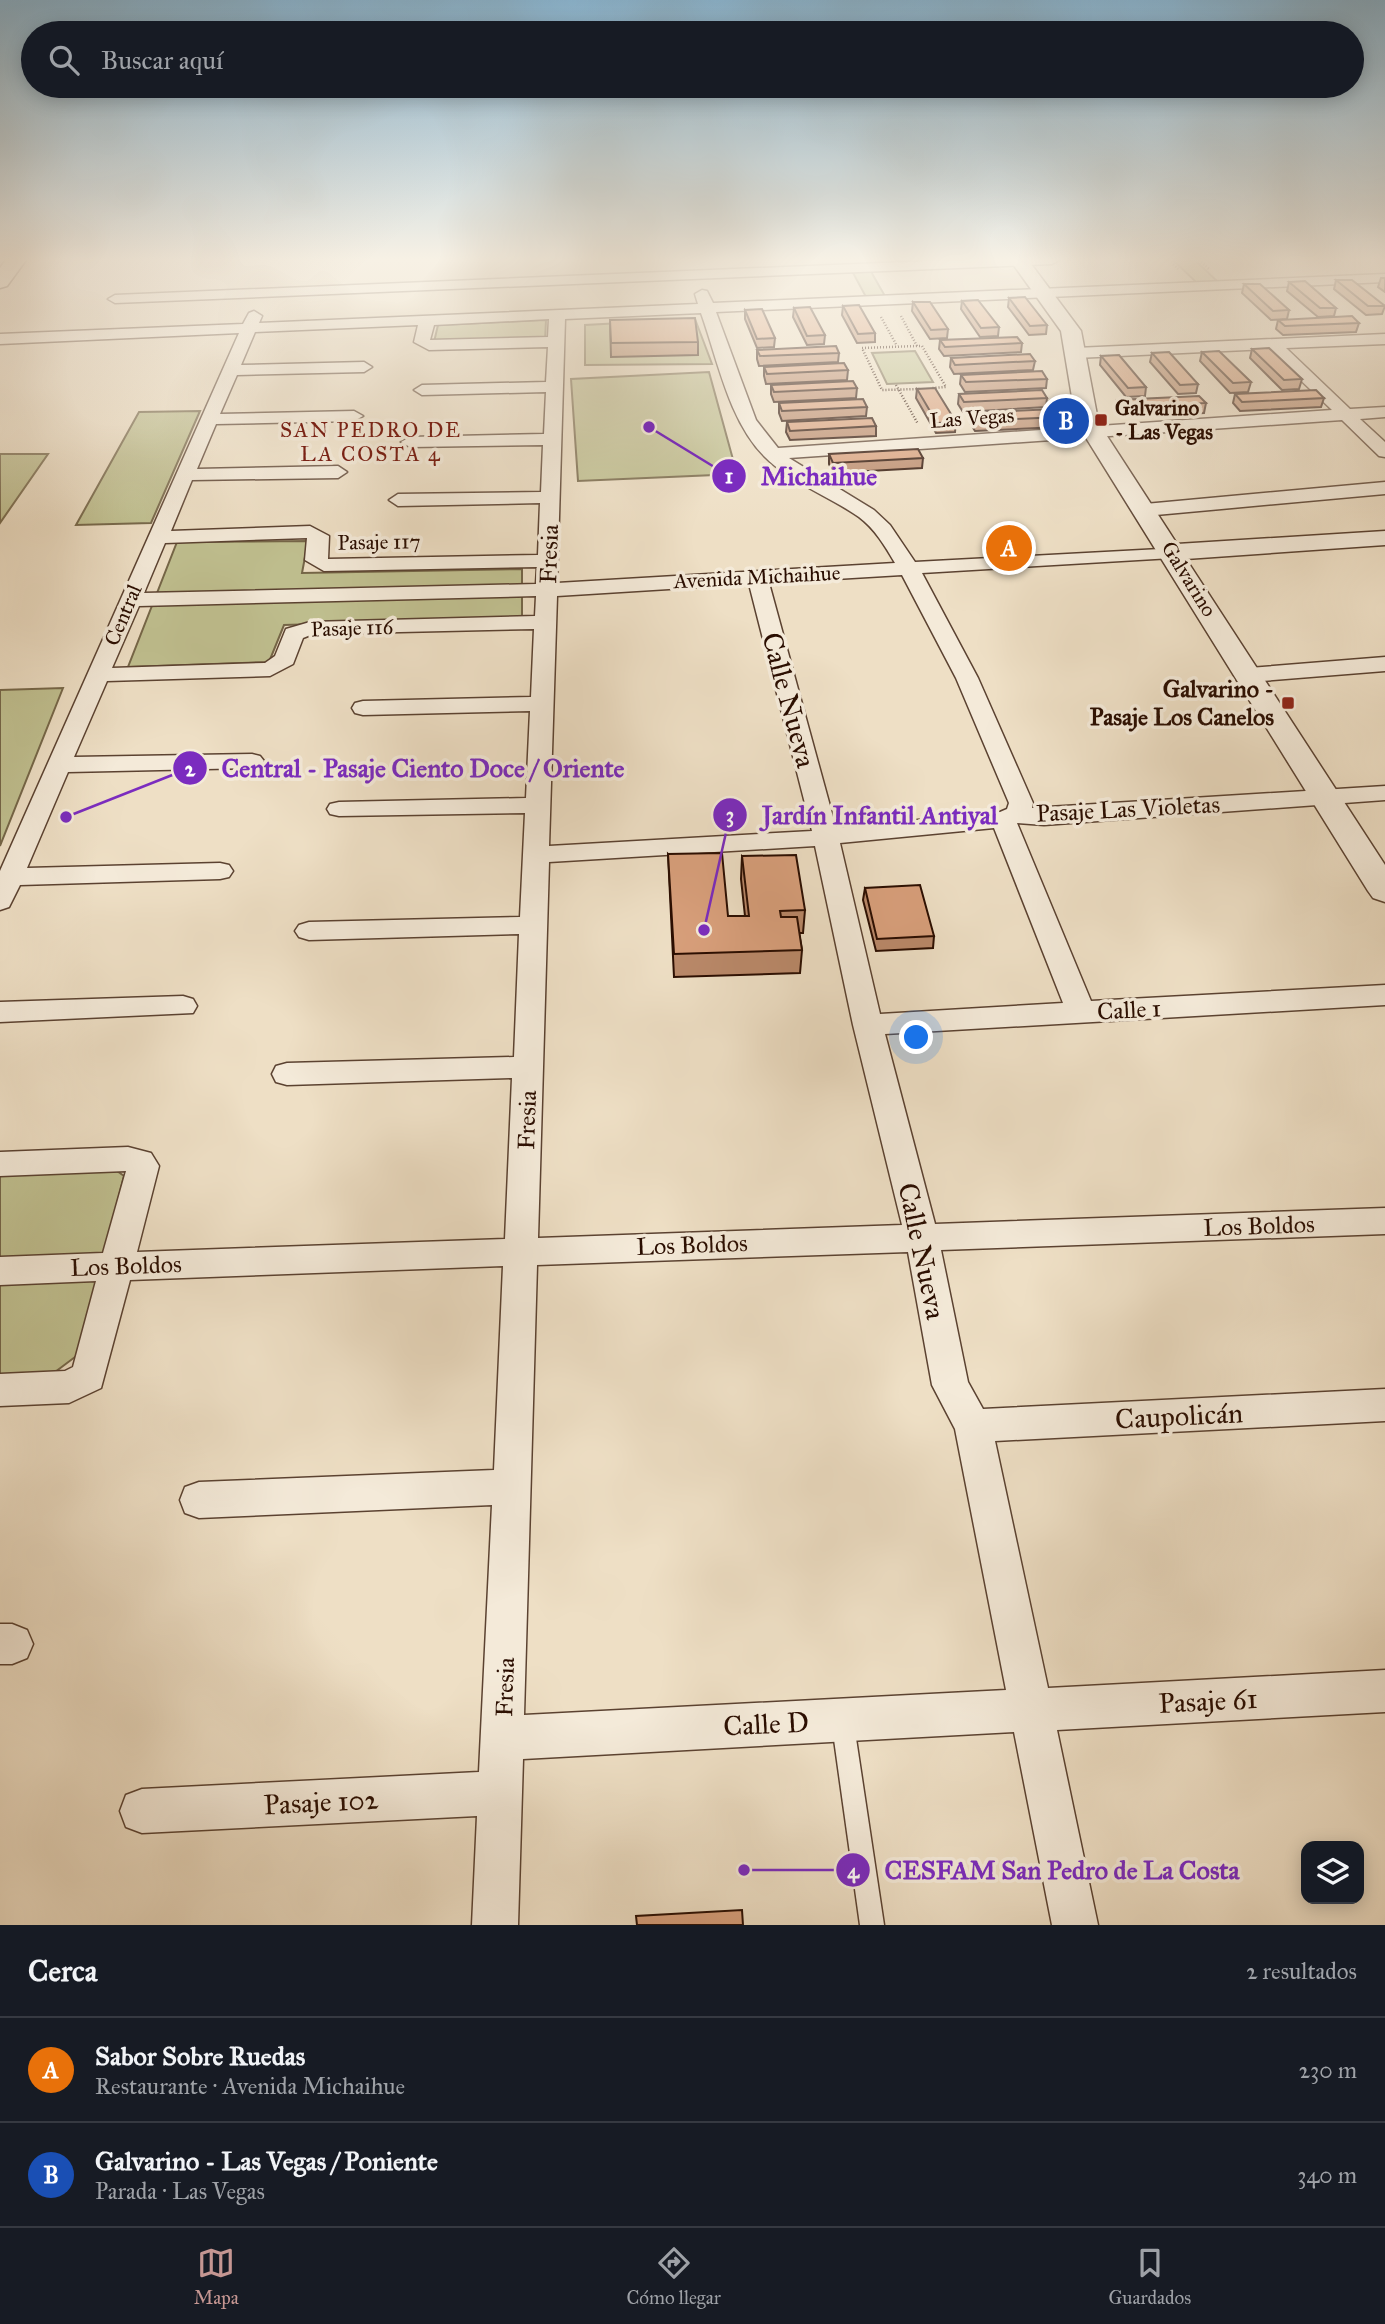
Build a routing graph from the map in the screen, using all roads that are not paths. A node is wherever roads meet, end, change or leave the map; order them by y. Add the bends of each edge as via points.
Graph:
1 (237, 350) edge
2 (556, 350) edge
3 (722, 350) edge
4 (1075, 350) edge
5 (1145, 350) edge
6 (1278, 350) edge
7 (1076, 353) junction
8 (364, 367) dead end
9 (228, 370) junction
10 (555, 387) junction
11 (422, 390) dead end
12 (1385, 412) edge
13 (354, 415) dead end
14 (1346, 415) junction
15 (207, 419) junction
16 (1094, 433) junction
17 (553, 439) junction
18 (410, 442) dead end
19 (1385, 453) edge
20 (772, 454) junction
21 (338, 472) dead end
22 (183, 475) junction
23 (1385, 488) edge
24 (551, 497) junction
25 (398, 500) dead end
26 (1145, 510) junction
27 (156, 537) junction
28 (1385, 538) edge
29 (1172, 552) junction
30 (909, 568) junction
31 (757, 577) junction
32 (548, 591) junction
33 (129, 600) junction
34 (1385, 664) edge
35 (1249, 675) junction
36 (97, 676) junction
37 (544, 704) junction
38 (363, 708) dead end
39 (253, 761) dead end
40 (58, 765) junction
41 (1385, 793) edge
42 (1326, 797) junction
43 (540, 805) junction
44 (339, 810) dead end
45 (1011, 816) junction
46 (826, 837) junction
47 (538, 855) junction
48 (220, 871) dead end
49 (5, 889) edge
50 (1385, 891) edge
51 (535, 925) junction
52 (309, 931) dead end
53 (1385, 995) edge
54 (183, 1006) dead end
55 (0, 1012) edge
56 (1081, 1013) junction
57 (867, 1025) junction
58 (529, 1067) junction
59 (287, 1074) dead end
60 (0, 1164) edge
61 (1385, 1221) edge
62 (922, 1238) junction
63 (522, 1251) junction
64 (117, 1267) junction
65 (0, 1271) edge
66 (0, 1390) edge
67 (1385, 1405) edge
68 (973, 1426) junction
69 (513, 1487) junction
70 (199, 1500) dead end
71 (1385, 1691) edge
72 (1030, 1711) junction
73 (843, 1720) junction
74 (503, 1738) junction
75 (500, 1793) junction
76 (142, 1811) dead end
77 (495, 1925) edge
78 (872, 1925) edge
79 (1075, 1925) edge

1 - 9 street, Central
2 - 10 street, Fresia
3 - 20 street, Calle 1 via 751,429
4 - 7 street, Galvarino
5 - 7 street
6 - 14 street
7 - 16 street, Galvarino via 1086,415
8 - 9 street
9 - 15 street, Central
10 - 11 street
10 - 17 street, Fresia
12 - 14 street, Las Vegas
13 - 15 street
14 - 16 street, Las Vegas
14 - 19 street
15 - 22 street, Central
16 - 20 street, Las Vegas
16 - 26 street, Galvarino
17 - 18 street
17 - 24 street, Fresia
20 - 30 street, Calle 1 via 875,521
21 - 22 street
22 - 27 street, Central
23 - 26 street
24 - 25 street
24 - 32 street, Fresia
26 - 29 street, Galvarino
27 - 32 street, Pasaje 117 via 310,532 318,536 315,560 324,565
27 - 33 street, Central
28 - 29 street, Avenida Michaihue
29 - 30 street, Avenida Michaihue
29 - 35 street, Galvarino
30 - 31 street, Avenida Michaihue
30 - 45 street, Calle 1 via 987,719 1021,803
31 - 32 street, Avenida Michaihue
31 - 46 street, Calle Nueva
32 - 33 street, Avenida Michaihue
32 - 36 street, Pasaje 116 via 310,628 293,634 285,659 270,669
32 - 37 street, Fresia
33 - 36 street, Central
34 - 35 street
35 - 42 street, Galvarino
36 - 40 street, Central
37 - 38 street
37 - 43 street, Fresia
39 - 40 street
40 - 49 street, Central
41 - 42 street, Pasaje Las Violetas
42 - 45 street, Pasaje Las Violetas
42 - 50 street, Galvarino
43 - 44 street
43 - 47 street, Fresia
45 - 46 street, Pasaje Las Violetas
45 - 56 street, Calle 1
46 - 47 street, Pasaje Las Violetas
46 - 57 street, Calle Nueva
47 - 51 street, Fresia
48 - 49 street
51 - 52 street
51 - 58 street, Fresia
53 - 56 street, Calle 1
54 - 55 street
56 - 57 street
57 - 62 street, Calle Nueva
58 - 59 street
58 - 63 street, Fresia
60 - 64 street via 128,1158 140,1162 142,1172
61 - 62 street, Los Boldos
62 - 63 street, Los Boldos
62 - 68 street, Calle Nueva via 950,1385
63 - 64 street, Los Boldos
63 - 69 street, Fresia
64 - 65 street, Los Boldos
64 - 66 street via 88,1377 69,1387
67 - 68 street, Caupolicán
68 - 72 street, Calle Nueva
69 - 70 street
69 - 74 street, Fresia
71 - 72 street, Pasaje 61
72 - 73 street, Calle D
72 - 79 street, Calle Nueva
73 - 74 street, Calle D
73 - 78 lane
74 - 75 street, Fresia
75 - 76 street, Pasaje 102
75 - 77 street, Fresia

